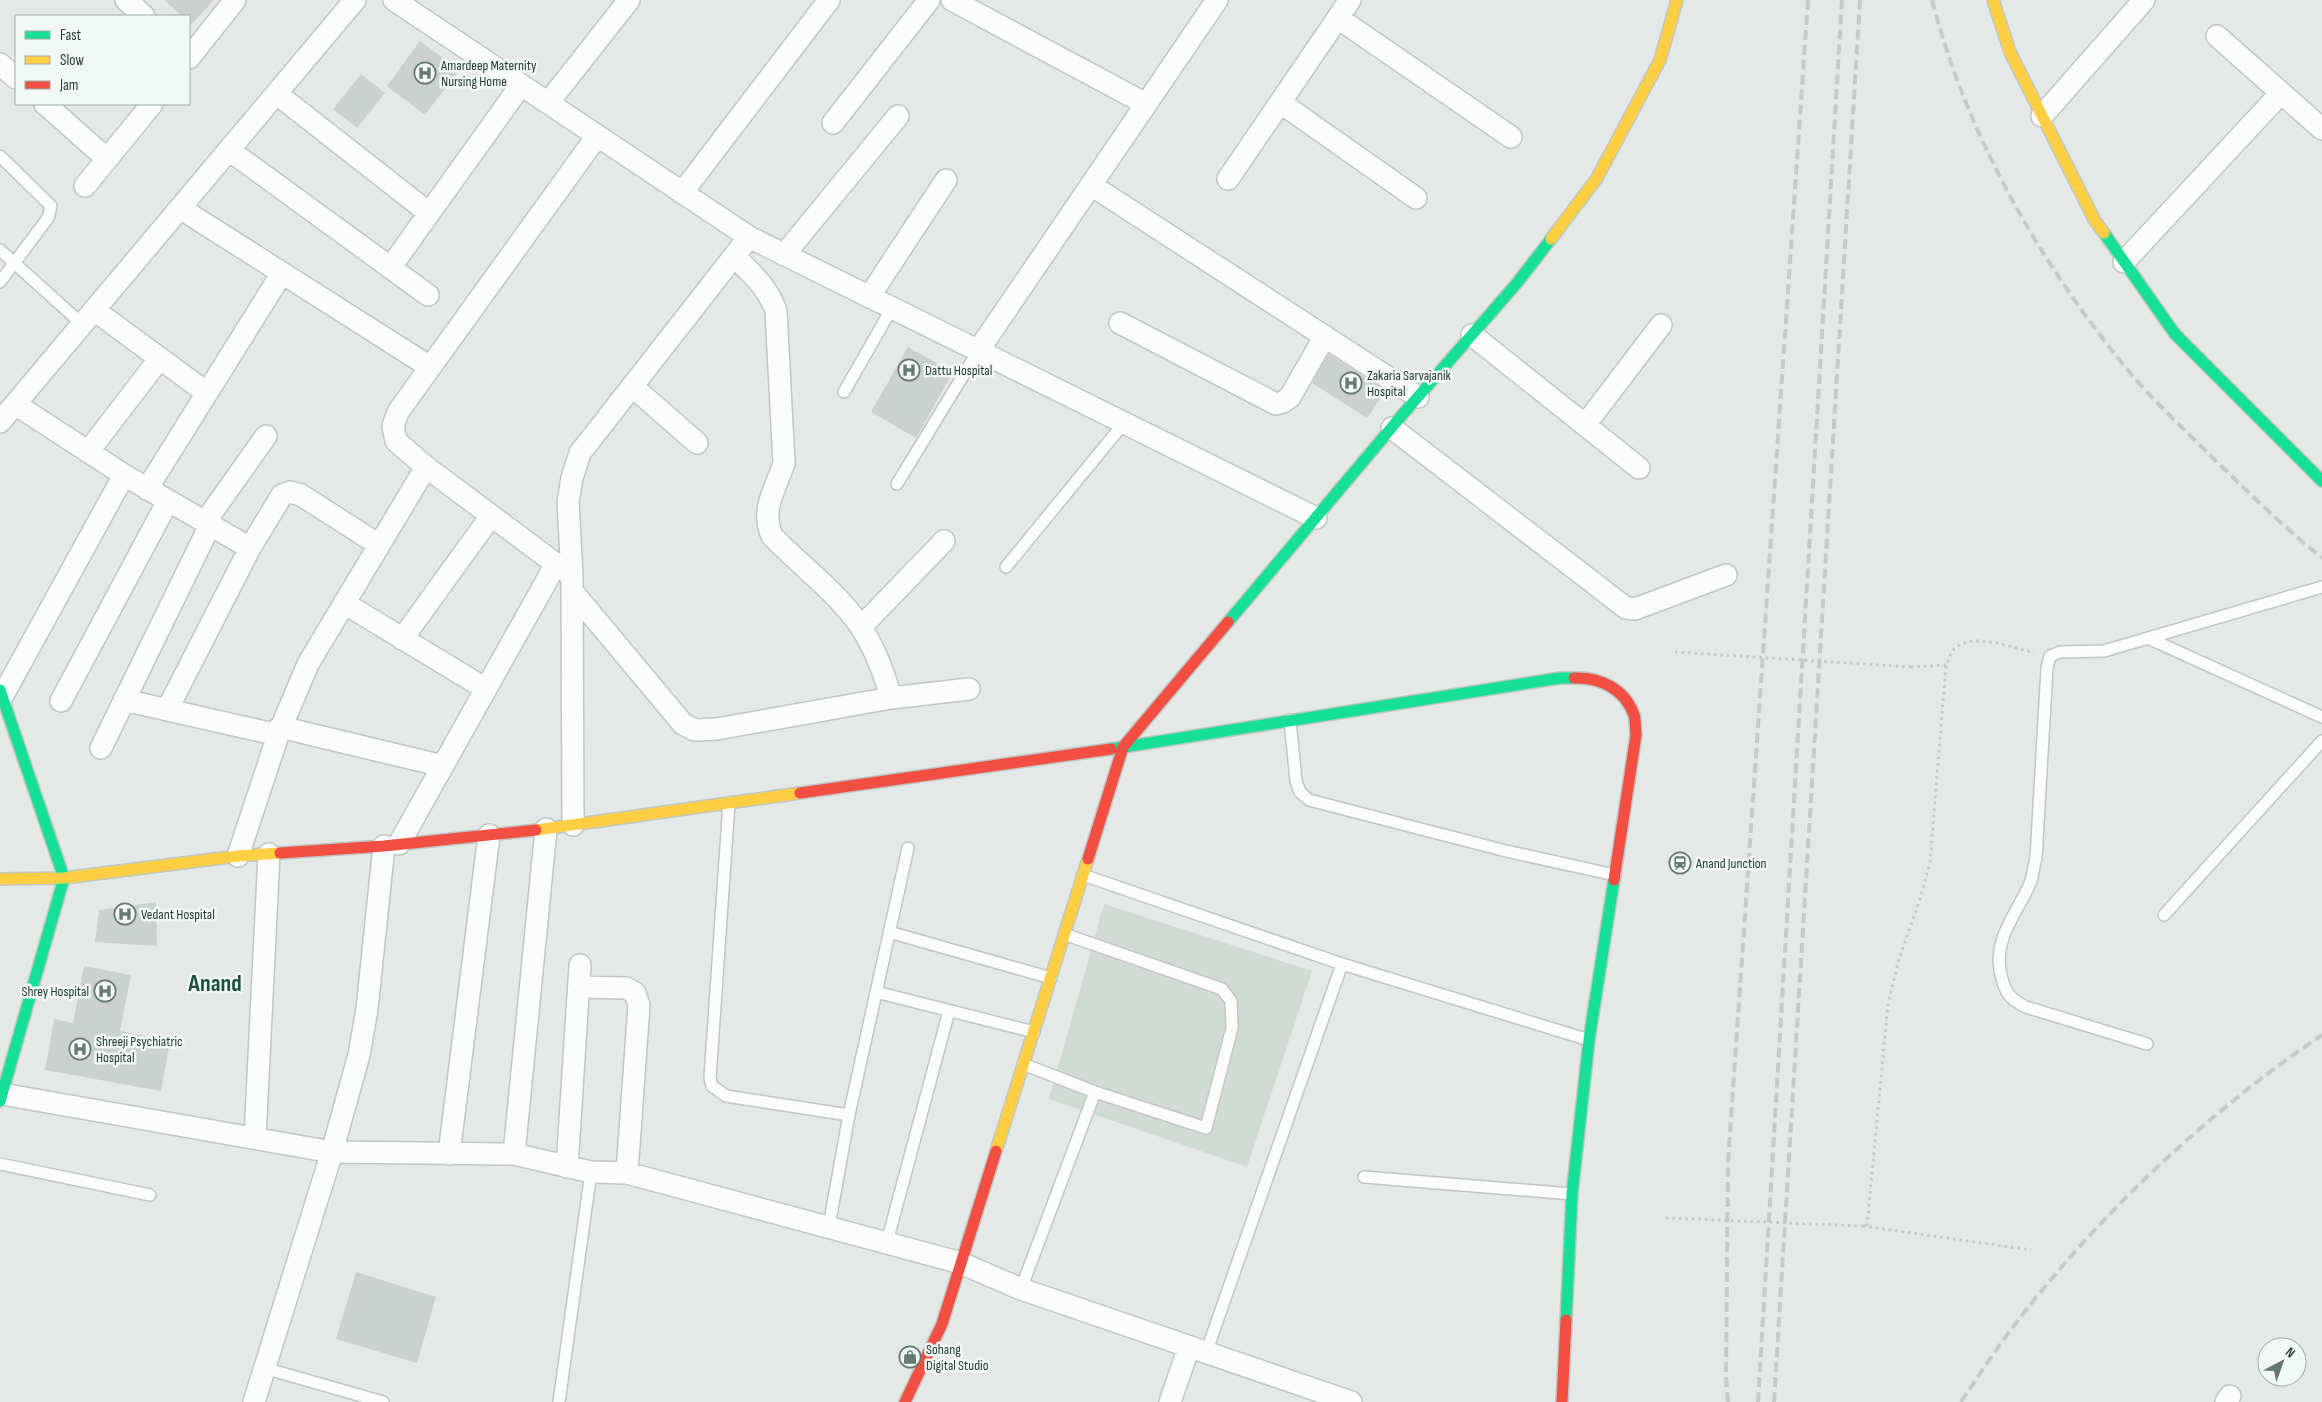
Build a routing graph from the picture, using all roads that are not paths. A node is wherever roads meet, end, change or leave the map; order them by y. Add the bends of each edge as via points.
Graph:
1 (235, 0) edge
2 (355, 0) edge
3 (394, 0) edge
4 (629, 0) edge
5 (829, 0) edge
6 (929, 0) edge
7 (952, 0) edge
8 (1217, 0) edge
9 (1350, 0) edge
10 (1677, 0) edge
11 (1993, 0) edge
12 (2144, 0) edge
13 (1338, 18) junction
14 (2217, 36) dead end
15 (190, 56) edge
16 (0, 64) edge
17 (15, 77) edge
18 (521, 85) junction
19 (2280, 93) junction
20 (276, 94) junction
21 (548, 103) junction
22 (1281, 103) junction
23 (1146, 104) junction
24 (49, 105) edge
25 (151, 105) edge
26 (898, 116) dead end
27 (2042, 116) junction
28 (833, 123) dead end
29 (2321, 125) edge
30 (597, 136) junction
31 (1510, 136) dead end
32 (229, 150) junction
33 (0, 156) edge
34 (107, 159) junction
35 (1228, 179) dead end
36 (946, 180) dead end
37 (1091, 185) junction
38 (85, 186) dead end
39 (682, 193) junction
40 (1416, 198) dead end
41 (180, 208) junction
42 (429, 214) junction
43 (748, 237) junction
44 (0, 250) edge
45 (784, 255) junction
46 (734, 256) junction
47 (2124, 262) junction
48 (15, 264) junction
49 (390, 268) junction
50 (282, 273) junction
51 (0, 282) edge
52 (428, 295) dead end
53 (869, 297) junction
54 (892, 308) junction
55 (88, 317) junction
56 (1120, 323) dead end
57 (1661, 324) dead end
58 (1472, 335) junction
59 (1325, 336) junction
60 (978, 351) junction
61 (160, 358) junction
62 (430, 367) junction
63 (632, 386) junction
64 (844, 392) dead end
65 (207, 393) junction
66 (1418, 397) junction
67 (15, 404) junction
68 (0, 422) edge
69 (1124, 423) junction
70 (1585, 425) junction
71 (1392, 428) junction
72 (266, 436) dead end
73 (697, 443) dead end
74 (88, 452) junction
75 (426, 467) junction
76 (1639, 468) dead end
77 (124, 475) junction
78 (2322, 480) edge
79 (897, 484) dead end
80 (147, 489) junction
81 (168, 501) junction
82 (491, 516) junction
83 (1316, 518) junction
84 (208, 523) junction
85 (944, 541) dead end
86 (378, 544) junction
87 (250, 548) junction
88 (1006, 567) dead end
89 (1726, 575) dead end
90 (566, 577) junction
91 (2322, 587) edge
92 (344, 603) junction
93 (861, 627) junction
94 (402, 639) junction
95 (2150, 639) junction
96 (970, 689) dead end
97 (486, 690) junction
98 (1, 694) edge
99 (891, 698) junction
100 (124, 700) junction
101 (61, 701) dead end
102 (167, 710) junction
103 (2322, 716) edge
104 (1290, 720) junction
105 (279, 731) junction
106 (2322, 741) edge
107 (1122, 747) junction
108 (101, 748) dead end
109 (443, 766) junction
110 (729, 803) junction
111 (573, 825) junction
112 (546, 829) junction
113 (488, 835) junction
114 (391, 845) junction
115 (908, 848) dead end
116 (269, 854) junction
117 (238, 856) junction
118 (1083, 875) junction
119 (1614, 875) junction
120 (64, 878) junction
121 (0, 879) edge
122 (2164, 915) dead end
123 (889, 932) junction
124 (1064, 934) junction
125 (1342, 964) junction
126 (580, 965) dead end
127 (1051, 978) junction
128 (579, 987) junction
129 (876, 992) junction
130 (949, 1011) junction
131 (1034, 1032) junction
132 (1589, 1040) junction
133 (2147, 1044) dead end
134 (1023, 1064) junction
135 (1095, 1092) junction
136 (1, 1098) edge
137 (849, 1115) junction
138 (255, 1138) junction
139 (332, 1152) junction
140 (449, 1154) junction
141 (514, 1154) junction
142 (0, 1164) edge
143 (567, 1167) junction
144 (591, 1172) junction
145 (626, 1173) junction
146 (1364, 1178) dead end
147 (1572, 1194) junction
148 (150, 1195) dead end
149 (830, 1226) junction
150 (887, 1242) junction
151 (961, 1263) junction
152 (1021, 1289) junction
153 (1198, 1350) junction
154 (264, 1368) junction
155 (254, 1402) edge
156 (383, 1402) edge
157 (560, 1402) edge
158 (905, 1402) edge
159 (1170, 1402) edge
160 (1351, 1402) edge
161 (1562, 1402) edge

1 - 15 street
2 - 20 street
3 - 18 street
4 - 21 street
5 - 39 street
6 - 28 street
7 - 23 street
8 - 23 street
9 - 13 street
10 - 58 street via 1660,60 1597,178 1518,283
11 - 27 street via 2010,52
12 - 27 street
13 - 22 street
13 - 31 street
14 - 19 street
16 - 17 street
18 - 21 street
18 - 42 street
19 - 29 street
19 - 47 street
20 - 32 street
20 - 42 street
21 - 30 street
22 - 35 street
22 - 40 street
23 - 37 street
24 - 34 street
25 - 34 street
26 - 45 street
27 - 47 street via 2095,221
30 - 39 street
30 - 62 street
32 - 41 street
32 - 49 street
33 - 48 lane via 51,206 48,218
34 - 38 street
36 - 53 street
37 - 59 street
37 - 60 street
39 - 43 street
41 - 50 street
41 - 55 street
42 - 49 street
43 - 45 street
43 - 46 street
44 - 48 lane
45 - 53 street
46 - 63 street
46 - 93 street via 763,285 776,311 784,463 768,506 766,523 772,536 843,605
47 - 78 street via 2175,334
48 - 51 lane
48 - 55 lane
49 - 52 street
50 - 62 street
50 - 65 street
53 - 54 street
54 - 60 street
54 - 64 lane
55 - 61 street
55 - 67 street
56 - 59 street via 1276,404 1290,397
57 - 70 street
58 - 66 street
58 - 70 street
59 - 66 street
60 - 69 street
60 - 79 lane
61 - 65 street
61 - 74 street
62 - 75 street via 398,412 393,426 396,441
63 - 73 street
63 - 90 street via 580,453 568,502
65 - 80 street
66 - 71 street
67 - 68 street
67 - 74 street
69 - 83 street
69 - 88 lane
70 - 76 street
71 - 83 street
71 - 89 street via 1626,608 1635,609
72 - 84 street
74 - 77 street
75 - 82 street
75 - 86 street
77 - 80 street
77 - 98 street
80 - 81 street
81 - 84 street
81 - 101 street
82 - 90 street
82 - 94 street
83 - 107 street
84 - 87 street
84 - 100 street
85 - 93 street
86 - 87 street via 301,495 290,492 279,500
86 - 92 street
87 - 102 street
90 - 97 street
90 - 99 street via 684,724 695,730 717,729
90 - 111 street
91 - 95 lane
92 - 94 street
92 - 105 street via 308,664
93 - 99 street via 884,671
94 - 97 street
95 - 103 lane
95 - 133 lane via 2104,651 2060,652 2050,656 2036,858 2031,881 2000,943 1998,965 2012,1000
96 - 99 street
97 - 109 street
98 - 120 street via 12,737
100 - 102 street
100 - 108 street
102 - 105 street
104 - 107 street
104 - 119 lane via 1296,781 1300,792 1309,800
104 - 119 street via 1560,678 1589,677 1609,684 1623,697 1634,715 1636,735
105 - 109 street
105 - 117 street
106 - 122 lane
107 - 110 street
107 - 118 street
109 - 114 street
110 - 111 street
110 - 137 lane via 712,1086 726,1096
111 - 112 street
112 - 113 street
112 - 141 street
113 - 114 street
113 - 140 street
114 - 116 street
114 - 139 street via 359,1055
115 - 123 lane
116 - 117 street
116 - 138 street
117 - 120 street
118 - 124 street
118 - 125 lane
119 - 132 street
120 - 121 street
120 - 136 street
123 - 127 lane
123 - 129 lane
124 - 127 street
124 - 135 lane via 1222,989 1231,1001 1232,1028 1206,1128
125 - 132 lane
125 - 153 lane
126 - 128 street
127 - 131 street
128 - 143 street
128 - 145 street via 626,988 635,993 639,1005
129 - 130 lane
129 - 137 lane
130 - 131 lane
130 - 150 lane
131 - 134 street
132 - 147 street
134 - 135 lane
134 - 151 street
135 - 152 lane
136 - 138 street
137 - 149 lane
138 - 139 street
139 - 140 street
139 - 154 street
140 - 141 street
141 - 143 street
142 - 148 lane
143 - 144 street
144 - 145 street
144 - 157 lane
145 - 149 street
146 - 147 lane
147 - 161 street
149 - 150 street
150 - 151 street
151 - 152 street
151 - 158 street via 942,1324
152 - 153 street
153 - 159 street
153 - 160 street
154 - 155 street
154 - 156 lane

